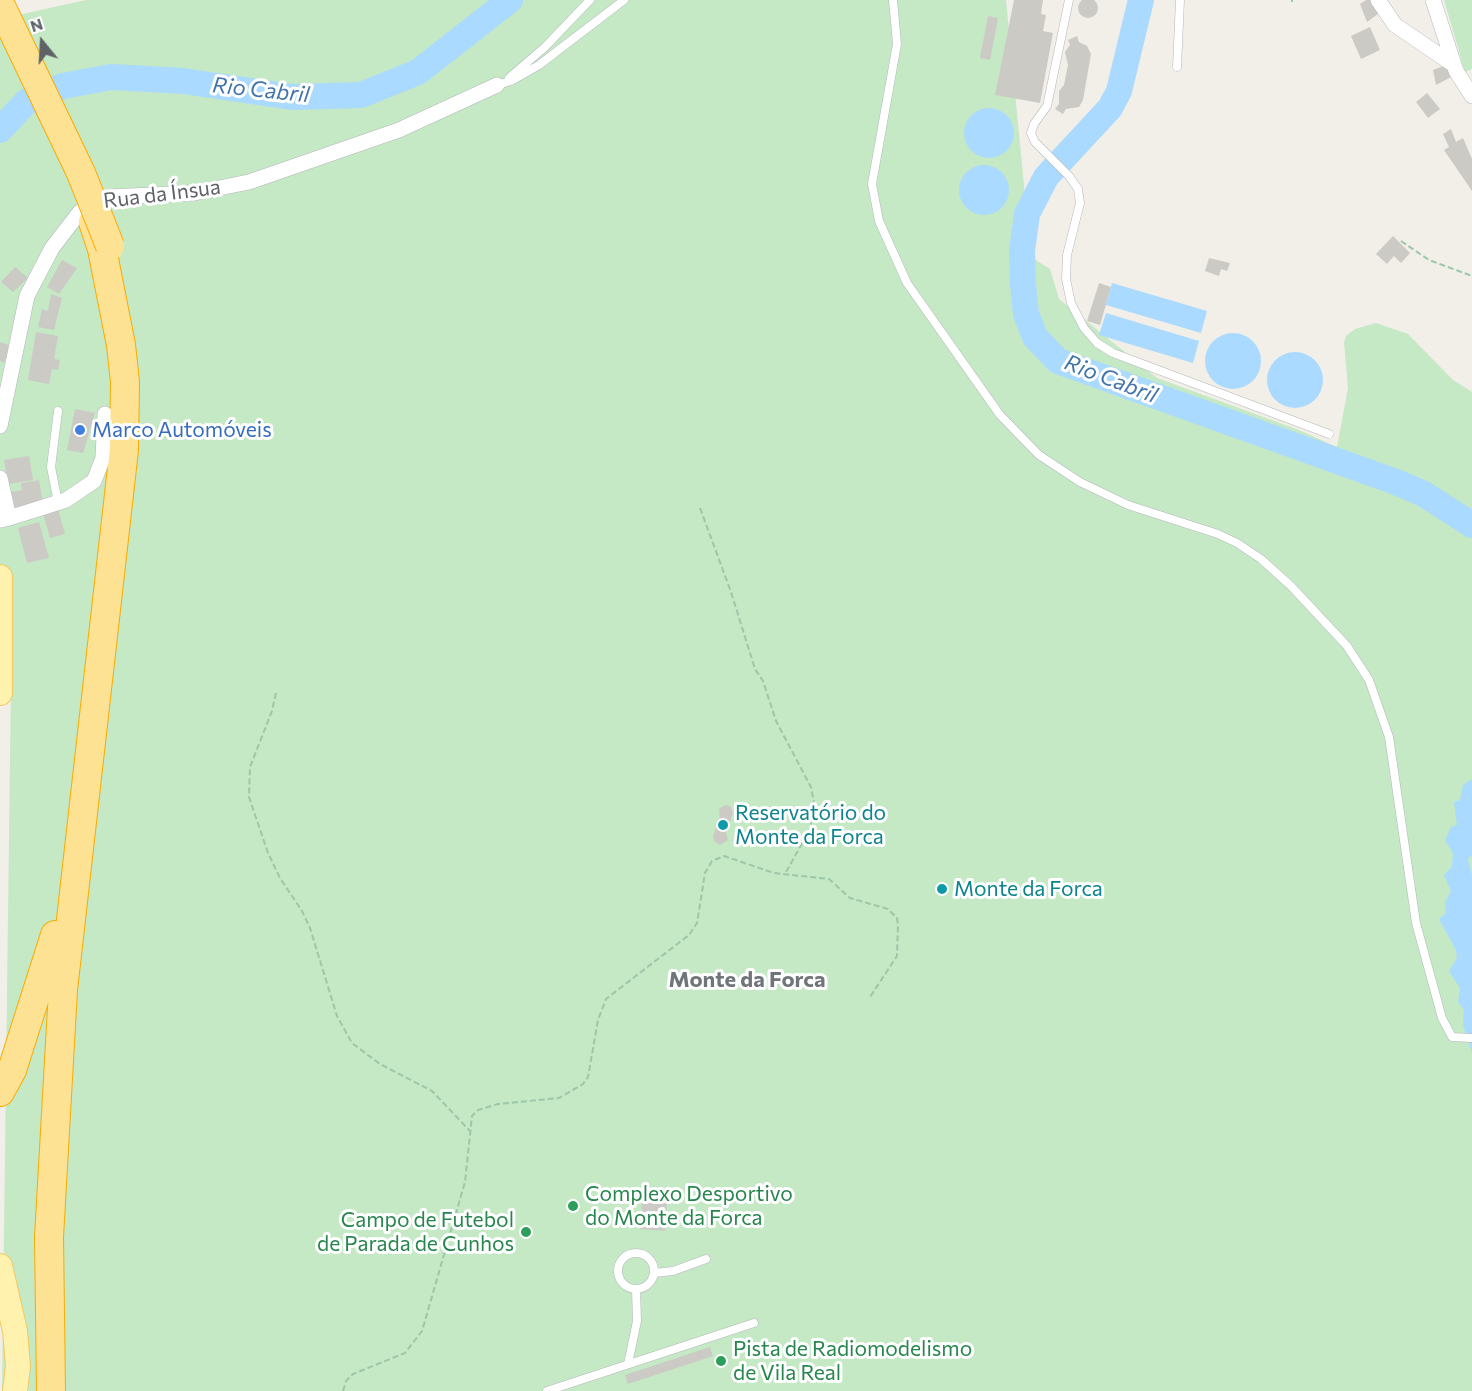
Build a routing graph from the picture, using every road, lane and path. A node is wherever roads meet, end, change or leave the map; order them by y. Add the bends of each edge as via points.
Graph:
1 (590, 0) edge
2 (624, 0) edge
3 (893, 0) edge
4 (1069, 0) edge
5 (1179, 0) edge
6 (1378, 0) edge
7 (1433, 0) edge
8 (0, 4) edge
9 (0, 26) edge
10 (1454, 65) junction
11 (1177, 67) dead end
12 (496, 85) junction
13 (1472, 96) edge
14 (1401, 241) dead end
15 (106, 247) junction
16 (1472, 276) edge
17 (58, 411) dead end
18 (105, 414) dead end
19 (0, 426) edge
20 (1329, 434) dead end
21 (0, 478) edge
22 (58, 504) junction
23 (700, 508) dead end
24 (4, 519) edge
25 (0, 578) edge
26 (0, 693) edge
27 (276, 693) dead end
28 (95, 711) junction
29 (785, 874) junction
30 (870, 997) dead end
31 (1472, 1038) edge
32 (0, 1092) edge
33 (470, 1131) junction
34 (706, 1259) dead end
35 (0, 1266) edge
36 (654, 1273) junction
37 (636, 1289) junction
38 (754, 1323) dead end
39 (628, 1364) junction
40 (15, 1391) edge
41 (51, 1391) edge
42 (62, 1391) edge
43 (343, 1391) edge
44 (547, 1391) edge

1 - 12 lane via 534,58
2 - 12 lane via 539,65
3 - 31 lane via 897,44 872,184 879,221 907,283 1000,415 1039,455 1080,482 1128,506 1237,543 1291,586 1351,651 1369,680 1389,737 1414,912 1446,1029 1452,1036
4 - 20 lane via 1047,106 1032,130 1038,146 1078,189 1080,203 1067,255 1066,285 1074,310 1092,338 1113,353
5 - 11 lane
6 - 10 street via 1395,25
7 - 10 street
8 - 15 highway, bridge via 81,173
9 - 15 highway
10 - 13 street
12 - 19 street, Rua da Ínsua via 399,130 249,182 188,194 110,197 89,204 52,248 27,296
14 - 16 path via 1429,260
15 - 28 highway via 121,345 125,421
15 - 42 highway via 132,342 136,436 67,1079 60,1215
17 - 22 lane via 51,467
18 - 22 street via 99,474 78,494
21 - 24 street
22 - 24 street
23 - 29 path via 770,705 812,787 810,829
25 - 26 main road
27 - 33 path via 250,767 249,797 280,878 310,928 337,1016 352,1043 380,1064 432,1091
28 - 32 highway via 52,949 12,1070
28 - 41 highway via 57,1076 49,1237
29 - 30 path via 829,879 850,898 893,913 898,925 897,956
29 - 33 path via 724,856 712,861 705,873 697,924 689,935 606,999 597,1020 588,1077 583,1084 559,1098 525,1100 478,1110 470,1122
33 - 43 path via 465,1182 422,1331 405,1353 353,1374
34 - 36 lane via 673,1271
35 - 40 main road via 16,1337
36 - 37 lane via 649,1283
36 - 37 lane via 647,1257 636,1253 625,1257 618,1266 619,1278 627,1287
37 - 39 lane via 637,1321
38 - 39 lane
39 - 44 lane

